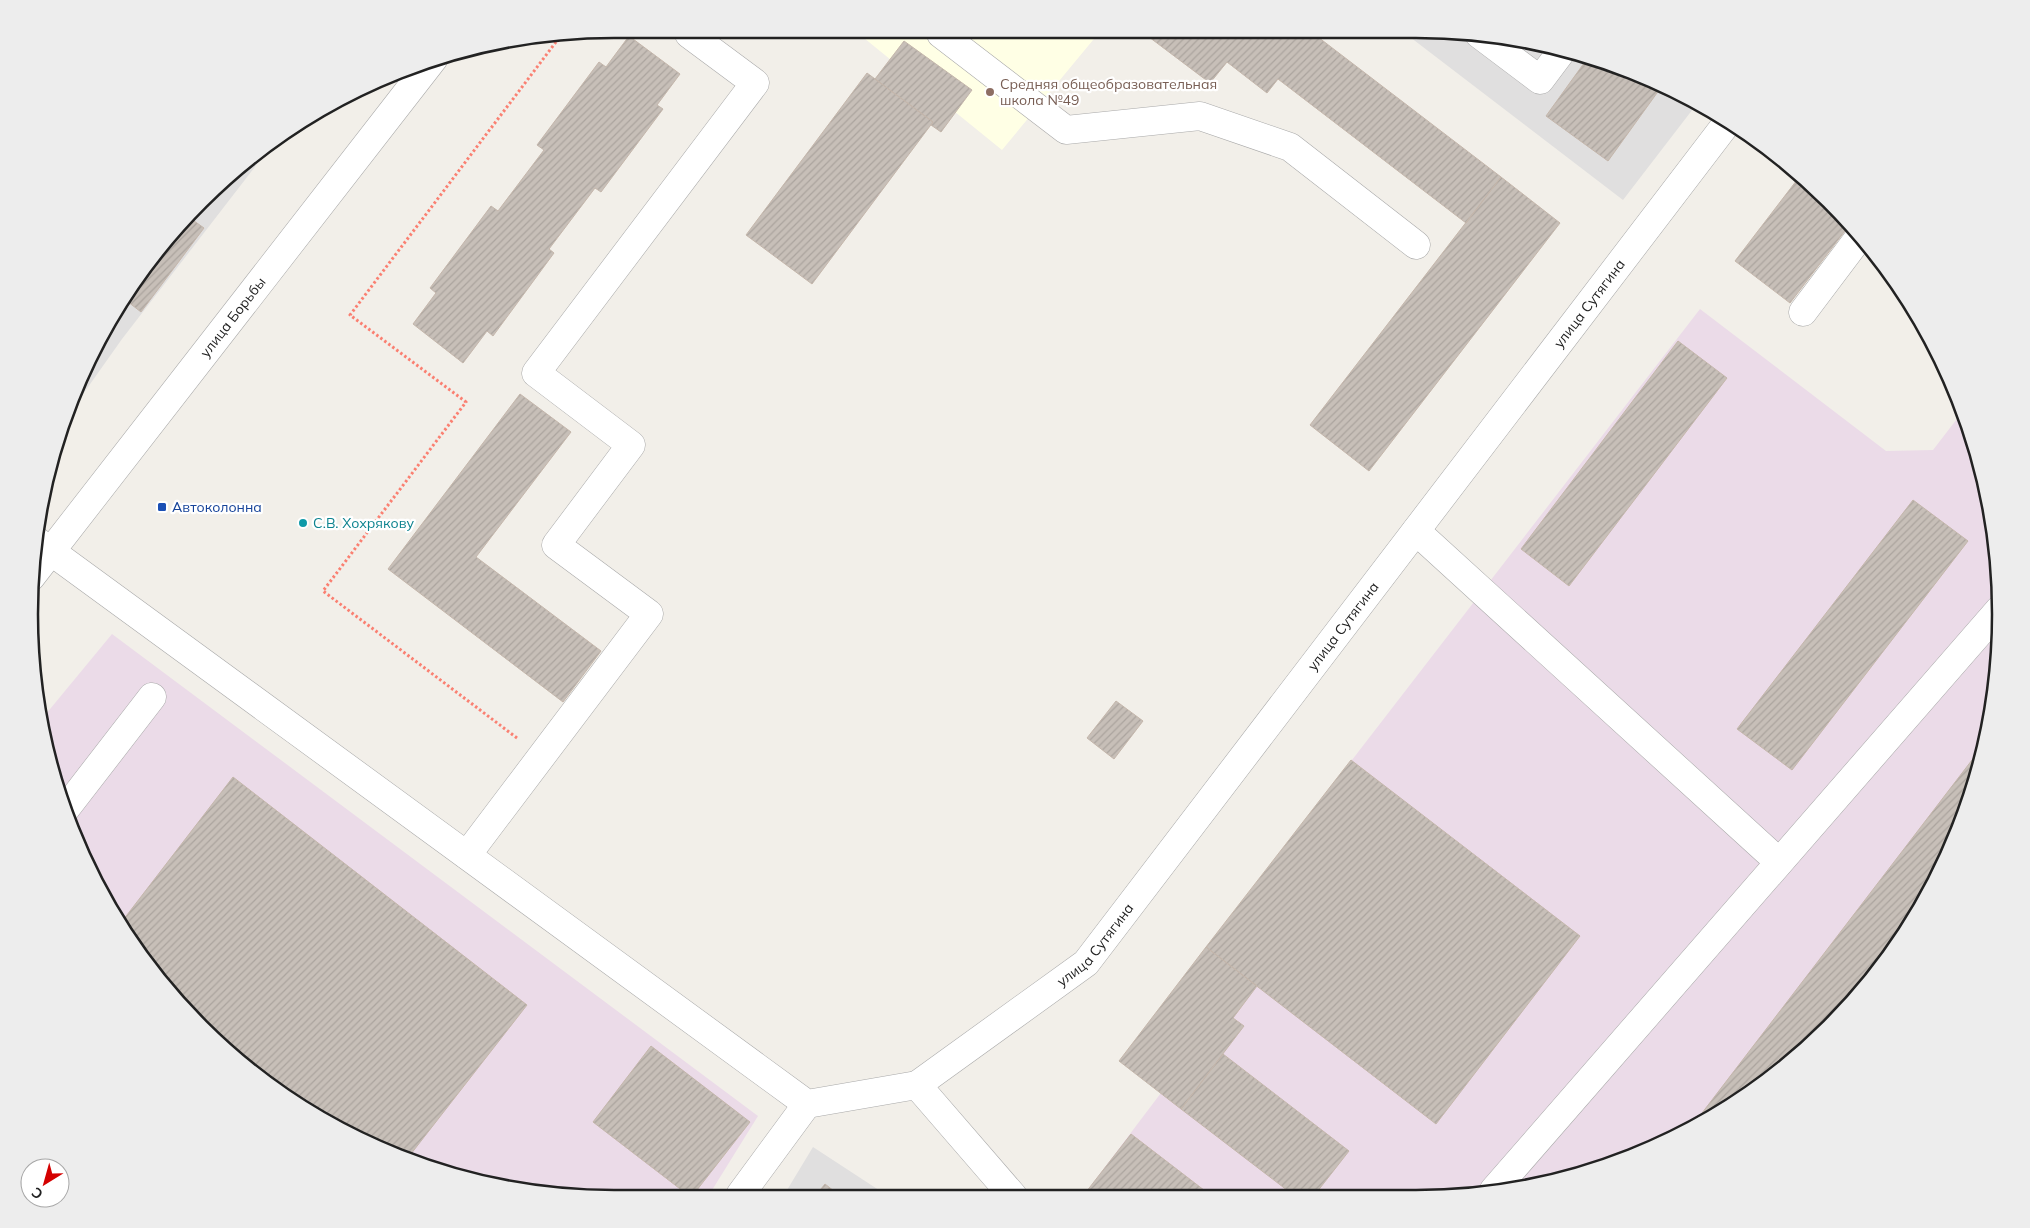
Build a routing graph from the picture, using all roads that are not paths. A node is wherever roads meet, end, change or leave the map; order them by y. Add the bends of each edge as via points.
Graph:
1 (694, 38) edge
2 (946, 38) edge
3 (1489, 42) edge
4 (1559, 56) edge
5 (425, 70) edge
6 (1724, 127) edge
7 (1856, 242) edge
8 (1416, 245) dead end
9 (1803, 312) dead end
10 (1416, 531) junction
11 (42, 545) edge
12 (1992, 618) edge
13 (152, 697) dead end
14 (70, 804) edge
15 (467, 855) junction
16 (1779, 862) junction
17 (917, 1085) junction
18 (808, 1104) junction
19 (1499, 1185) edge
20 (744, 1190) edge
21 (1008, 1190) edge

1 - 15 street via 755,83 536,374 631,445 556,545 649,614
2 - 8 street via 1066,130 1200,116 1290,147
3 - 4 street via 1540,80
5 - 11 street, улица Борьбы
6 - 10 street, улица Сутягина
7 - 9 street
10 - 16 street
10 - 17 street, улица Сутягина via 1086,963
11 - 15 street
12 - 16 street
13 - 14 street
15 - 18 street
16 - 19 street
17 - 18 street
17 - 21 street
18 - 20 street

